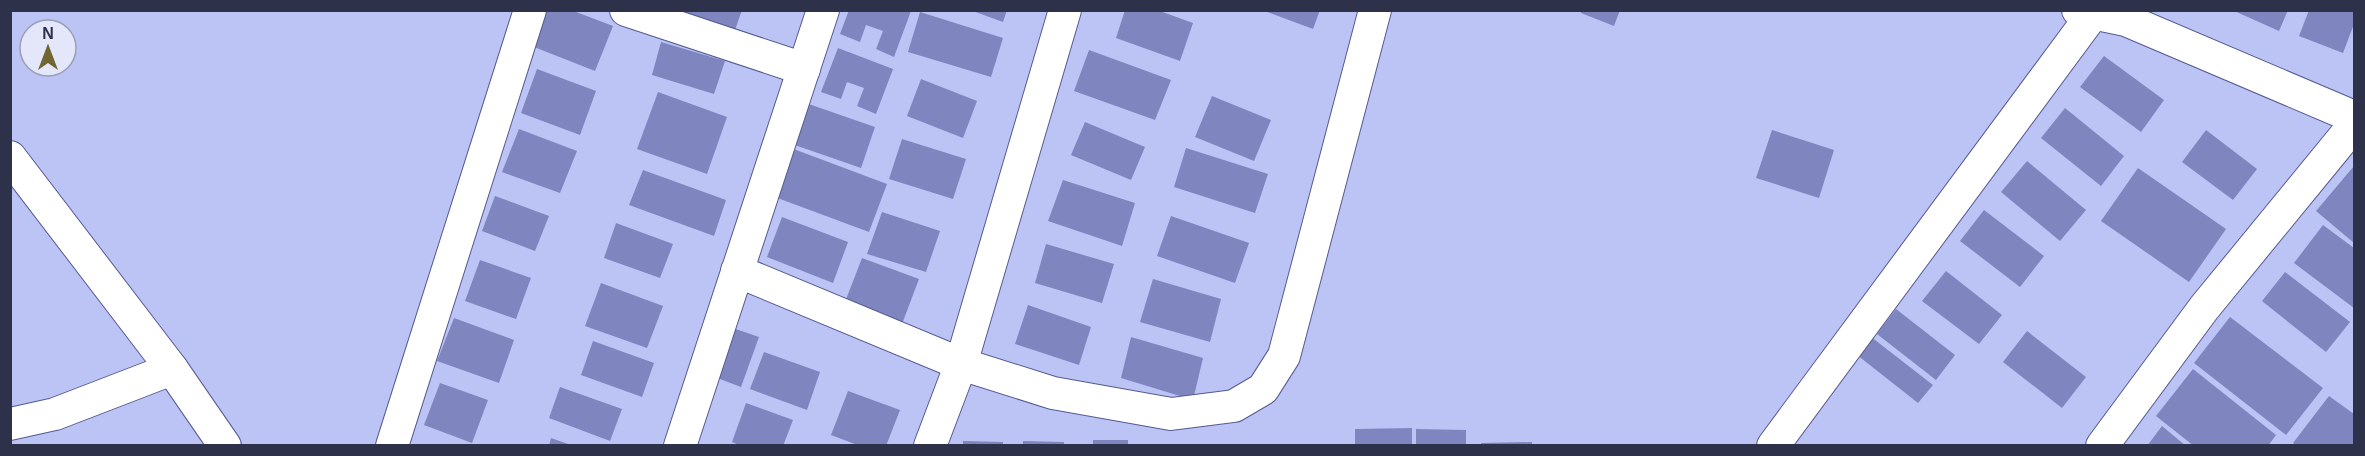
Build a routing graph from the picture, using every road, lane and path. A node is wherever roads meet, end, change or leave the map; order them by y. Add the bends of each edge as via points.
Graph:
1 (530, 10) edge
2 (626, 10) edge
3 (823, 10) edge
4 (1065, 10) edge
5 (1375, 10) edge
6 (2085, 13) edge
7 (2128, 15) edge
8 (804, 69) junction
9 (2355, 117) edge
10 (2355, 125) edge
11 (10, 157) edge
12 (737, 271) junction
13 (961, 364) junction
14 (172, 369) junction
15 (10, 424) edge
16 (225, 446) edge
17 (392, 446) edge
18 (680, 446) edge
19 (930, 446) edge
20 (1773, 446) edge
21 (2102, 446) edge

1 - 17 street
2 - 8 street
3 - 8 street
4 - 13 street
5 - 13 street via 1284,356 1263,389 1234,406 1171,414 1053,393
6 - 7 street
6 - 20 street
7 - 9 street
8 - 12 street
10 - 21 street via 2204,308
11 - 14 street
12 - 13 street
12 - 18 street
13 - 19 street
14 - 15 street via 55,414
14 - 16 street

